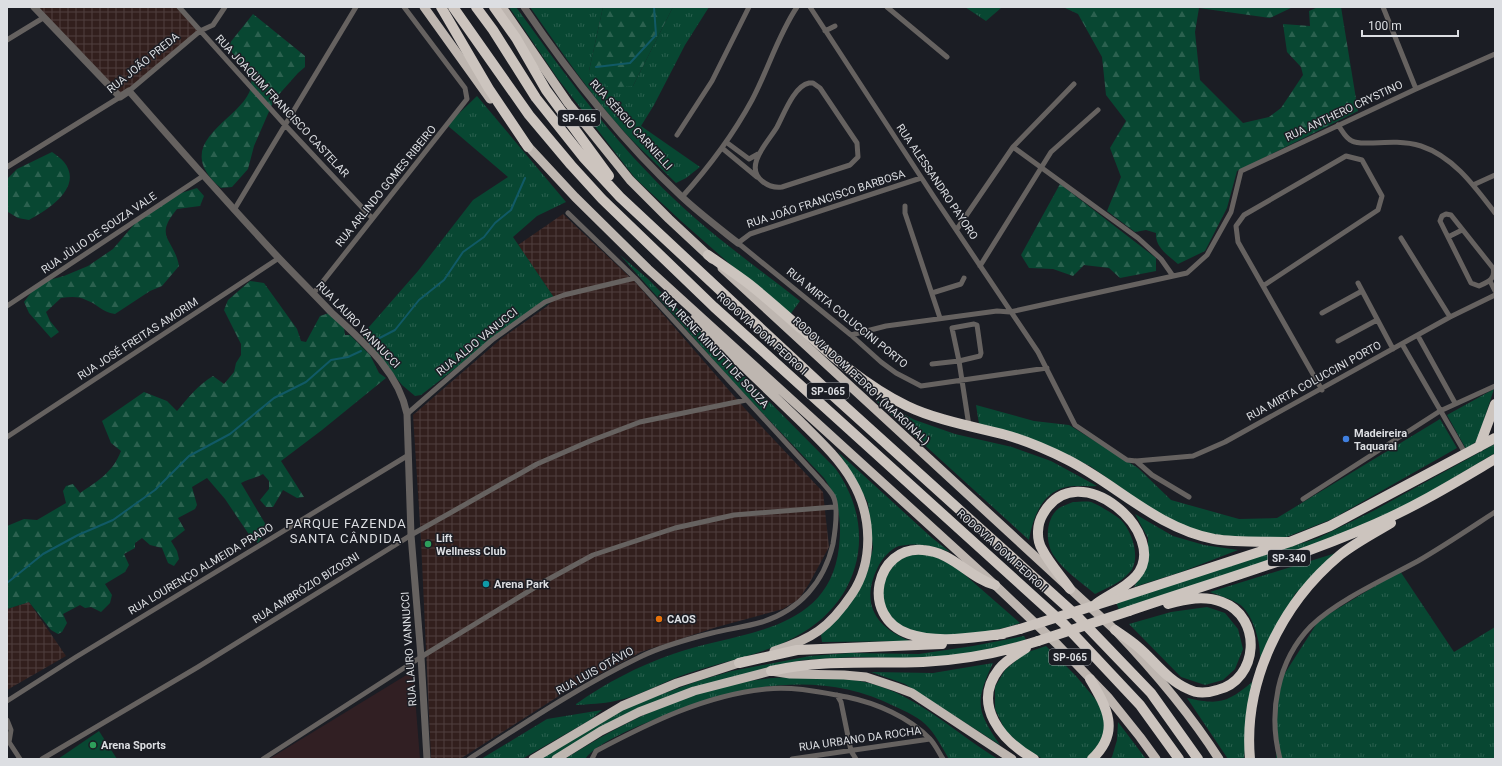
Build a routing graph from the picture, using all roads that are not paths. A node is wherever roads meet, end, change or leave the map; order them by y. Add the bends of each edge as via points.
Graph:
1 (34, 7) edge
2 (179, 7) edge
3 (224, 7) edge
4 (356, 7) edge
5 (404, 7) edge
6 (424, 7) edge
7 (441, 7) edge
8 (453, 7) edge
9 (476, 7) edge
10 (494, 7) edge
11 (502, 7) edge
12 (524, 7) edge
13 (749, 7) edge
14 (798, 7) edge
15 (810, 7) edge
16 (887, 7) edge
17 (1383, 7) edge
18 (43, 18) junction
19 (835, 26) dead end
20 (200, 31) junction
21 (825, 31) junction
22 (7, 40) edge
23 (1495, 54) edge
24 (947, 57) dead end
25 (1074, 84) dead end
26 (1416, 89) junction
27 (129, 91) junction
28 (120, 98) junction
29 (1098, 110) dead end
30 (285, 125) junction
31 (1338, 125) junction
32 (677, 135) dead end
33 (726, 142) junction
34 (528, 147) junction
35 (1013, 147) junction
36 (722, 148) junction
37 (759, 154) junction
38 (7, 167) edge
39 (1042, 167) junction
40 (1495, 175) edge
41 (203, 176) junction
42 (758, 178) junction
43 (922, 178) junction
44 (1473, 185) junction
45 (682, 197) junction
46 (905, 206) dead end
47 (234, 210) junction
48 (568, 213) dead end
49 (1495, 213) edge
50 (372, 218) junction
51 (642, 219) junction
52 (957, 229) junction
53 (1462, 230) junction
54 (1448, 237) junction
55 (1401, 238) dead end
56 (738, 243) junction
57 (708, 255) junction
58 (279, 258) junction
59 (980, 266) junction
60 (648, 269) junction
61 (1173, 276) junction
62 (635, 278) junction
63 (964, 278) dead end
64 (1490, 281) junction
65 (1358, 283) dead end
66 (1263, 286) junction
67 (1362, 291) junction
68 (1495, 291) edge
69 (932, 293) junction
70 (313, 294) junction
71 (1495, 295) edge
72 (7, 306) edge
73 (1010, 312) junction
74 (1322, 313) dead end
75 (1450, 317) junction
76 (940, 318) junction
77 (1377, 320) junction
78 (851, 335) junction
79 (1418, 336) junction
80 (1338, 341) dead end
81 (1402, 344) junction
82 (1393, 349) junction
83 (959, 361) junction
84 (932, 364) dead end
85 (1047, 368) junction
86 (961, 380) junction
87 (1495, 386) edge
88 (1322, 390) junction
89 (746, 400) junction
90 (1455, 403) junction
91 (1495, 404) edge
92 (1440, 411) junction
93 (407, 414) junction
94 (969, 426) junction
95 (7, 437) edge
96 (1495, 438) edge
97 (1479, 447) junction
98 (1465, 453) junction
99 (407, 456) junction
100 (1495, 459) edge
101 (1136, 461) junction
102 (1443, 489) junction
103 (1189, 497) dead end
104 (1303, 499) dead end
105 (834, 507) junction
106 (1495, 512) edge
107 (411, 535) junction
108 (1290, 542) junction
109 (995, 585) junction
110 (1070, 588) junction
111 (1092, 606) junction
112 (1129, 610) junction
113 (1114, 630) junction
114 (1003, 634) junction
115 (1038, 641) junction
116 (421, 657) junction
117 (739, 663) junction
118 (771, 671) junction
119 (1090, 679) junction
120 (837, 695) junction
121 (7, 701) edge
122 (7, 720) edge
123 (930, 739) junction
124 (8, 743) edge
125 (851, 751) junction
126 (20, 759) edge
127 (42, 759) edge
128 (263, 759) edge
129 (427, 759) edge
130 (469, 759) edge
131 (533, 759) edge
132 (556, 759) edge
133 (592, 759) edge
134 (792, 759) edge
135 (856, 759) edge
136 (943, 759) edge
137 (1012, 759) edge
138 (1034, 759) edge
139 (1092, 759) edge
140 (1156, 759) edge
141 (1179, 759) edge
142 (1198, 759) edge
143 (1219, 759) edge
144 (1250, 759) edge
145 (1280, 759) edge

1 - 18 street
2 - 20 street, RUA JOAQUIM FRANCISCO CASTELAR
3 - 20 street, RUA JOÃO PREDA via 213,25
4 - 30 street
5 - 50 street, RUA ARLINDO GOMES RIBEIRO via 465,88 467,98
6 - 34 highway
7 - 34 highway
8 - 141 highway, RODOVIA DOM PEDRO I / SP-065 via 533,121 602,199 714,308 1064,624 1140,705
9 - 51 highway, RODOVIA DOM PEDRO I / SP-065 via 536,98 583,157
10 - 51 highway via 516,38 546,90
11 - 57 highway, RODOVIA DOM PEDRO I (MARGINAL) / SP-065 via 558,91 630,180
12 - 45 street, RUA SÉRGIO CARNIELLI via 575,80 626,140
13 - 32 street via 712,81
14 - 33 street via 786,26 751,101
15 - 21 street, RUA ALESSANDRO PAYORO
16 - 24 street
17 - 26 street
18 - 22 street
18 - 28 street
19 - 21 street
20 - 27 street, RUA JOÃO PREDA
20 - 30 street, RUA JOAQUIM FRANCISCO CASTELAR
21 - 43 street, RUA ALESSANDRO PAYORO
23 - 26 street, RUA ANTHERO CRYSTINO
25 - 35 street
26 - 31 street, RUA ANTHERO CRYSTINO
27 - 28 street, RUA JOÃO PREDA
27 - 41 street, RUA LAURO VANNUCCI
28 - 38 street, RUA JOÃO PREDA
29 - 39 street via 1051,152
30 - 47 street
30 - 50 street, RUA JOAQUIM FRANCISCO CASTELAR
31 - 44 street via 1347,138 1355,142 1406,142 1422,146 1447,160
31 - 61 street, RUA ANTHERO CRYSTINO via 1241,171 1231,212 1207,255 1187,273
33 - 36 street
33 - 37 street via 749,159
34 - 60 highway
35 - 39 street
35 - 52 street
36 - 42 street
36 - 45 street
37 - 42 street via 755,168
37 - 42 street via 798,89 809,82 820,88 857,143 859,152 858,157 850,165 782,187 774,188
39 - 59 street
39 - 61 street via 1138,238 1161,259
40 - 44 street
41 - 47 street, RUA LAURO VANNUCCI
41 - 72 street, RUA JÙLIO DE SOUZA VALE
43 - 52 street, RUA ALESSANDRO PAYORO
43 - 56 street, RUA JOÃO FRANCISCO BARBOSA via 750,234
44 - 49 street
45 - 56 street, RUA SÉRGIO CARNIELLI
46 - 69 street via 905,213
47 - 58 street, RUA LAURO VANNUCCI
48 - 62 street, RUA IRENE MINUTTI DE SOUZA
50 - 70 street, RUA ARLINDO GOMES RIBEIRO
51 - 142 highway, RODOVIA DOM PEDRO I / SP-065 via 1077,616 1151,693
52 - 59 street, RUA ALESSANDRO PAYORO
53 - 54 street
53 - 54 street via 1451,215 1446,214 1440,221
53 - 64 street via 1493,268 1494,275
54 - 64 street via 1471,283 1479,286
55 - 75 street
56 - 78 street, RUA MIRTA COLUCCINI PORTO
57 - 94 highway via 749,285 842,365 872,386 908,406
57 - 110 highway, RODOVIA DOM PEDRO I (MARGINAL) / SP-065
58 - 70 street, RUA LAURO VANNUCCI
58 - 95 street, RUA JOSÉ FREITAS AMORIM
59 - 73 street, RUA ALESSANDRO PAYORO
60 - 109 highway, SP-065
60 - 117 highway via 691,316 826,447 852,481 863,508 868,548 864,567 857,587 836,616 820,631 805,640
61 - 73 street
62 - 89 street, RUA IRENE MINUTTI DE SOUZA
62 - 93 street, RUA ALDO VANUCCI via 545,302 492,340
63 - 69 street via 961,284
64 - 68 street
65 - 67 street
66 - 66 street via 1378,210 1382,196 1362,160 1346,156 1244,215 1236,226 1238,242
66 - 88 street
67 - 74 street
67 - 77 street
69 - 76 street
70 - 93 street, RUA LAURO VANNUCCI via 386,367 395,379
71 - 75 street, RUA MIRTA COLUCCINI PORTO
73 - 76 street via 997,311
73 - 85 street, RUA ALESSANDRO PAYORO
75 - 79 street, RUA MIRTA COLUCCINI PORTO
76 - 78 street via 886,326
77 - 80 street
77 - 82 street
78 - 86 street, RUA MIRTA COLUCCINI PORTO via 886,366 917,384 926,386
79 - 81 street, RUA MIRTA COLUCCINI PORTO
79 - 90 street
81 - 82 street, RUA MIRTA COLUCCINI PORTO
81 - 92 street
82 - 88 street, RUA MIRTA COLUCCINI PORTO
83 - 83 street via 980,356 982,353 977,325 952,328
83 - 84 street
83 - 86 street
85 - 86 street, RUA MIRTA COLUCCINI PORTO
85 - 101 street, RUA ALESSANDRO PAYORO via 1077,427 1123,458
86 - 94 street
87 - 90 street
88 - 101 street, RUA MIRTA COLUCCINI PORTO via 1225,442 1193,456
89 - 105 street, RUA IRENE MINUTTI DE SOUZA via 822,482 833,497
89 - 107 street, RUA AMBRÓZIO BIZOGNI via 640,422 590,441 537,464
90 - 92 street
91 - 97 highway
92 - 98 street
92 - 104 street
93 - 99 street, RUA LAURO VANNUCCI
94 - 108 highway via 1008,436 1069,460 1148,511 1194,533 1215,539
96 - 97 highway, SP-340
97 - 98 highway, SP-340
98 - 108 highway, SP-340 via 1354,515
99 - 107 street, RUA LAURO VANNUCCI
99 - 121 street, RUA LOURENÇO ALMEIDA PRADO
100 - 102 highway, SP-340
101 - 103 street via 1152,475
102 - 112 highway, SP-340 via 1400,512 1314,549
102 - 144 highway via 1350,547 1299,597 1280,626 1264,661 1252,706 1249,728
105 - 116 street via 734,514 674,528 623,544 547,580
105 - 130 street, RUA LUIS OTÁVIO via 835,534 830,555 812,590 788,611 761,622 711,633 651,652 606,674
106 - 145 street via 1425,557 1341,604 1319,620 1301,638 1278,684 1275,711 1276,742
107 - 116 street, RUA LAURO VANNUCCI
107 - 127 street, RUA AMBRÓZIO BIZOGNI
108 - 111 highway, SP-340, bridge
109 - 114 highway via 986,583 946,556 932,551 914,550 900,555 889,565 882,574 878,596 884,616 891,624 909,634 950,639
109 - 119 highway, SP-065
110 - 111 highway via 1041,548 1038,525 1049,505 1057,498 1066,493 1088,492 1108,500 1128,517 1141,536 1143,548 1140,569 1136,576
110 - 113 highway, RODOVIA DOM PEDRO I (MARGINAL) / SP-065
111 - 114 highway, bridge
112 - 113 highway via 1191,599 1223,602 1240,615 1249,632 1252,643 1248,664 1234,682 1221,689 1210,692 1189,690 1177,684 1136,645
112 - 115 highway, bridge
113 - 143 highway, RODOVIA DOM PEDRO I (MARGINAL) / SP-065 via 1182,706
114 - 117 highway via 953,644 797,650
115 - 118 highway via 1006,651 959,659 923,662 831,662
115 - 138 highway, SP-065 via 1000,667 990,685 988,696 989,708 999,730 1015,746
116 - 128 street
116 - 129 street, RUA LAURO VANNUCCI
117 - 131 highway via 678,683 622,706
118 - 132 highway via 694,691 640,712 601,731
118 - 137 highway via 866,677 896,686 912,693
119 - 139 highway, SP-065 via 1107,711 1109,728 1104,747
119 - 140 highway, SP-065 via 1127,720
120 - 123 street via 864,701 903,718
120 - 125 street
120 - 133 street via 805,689 767,689 736,694 706,702 645,725 596,751
122 - 124 street via 11,730
123 - 125 street, RUA URBANO DA ROCHA
123 - 136 street
124 - 126 street
125 - 134 street, RUA URBANO DA ROCHA
125 - 135 street

